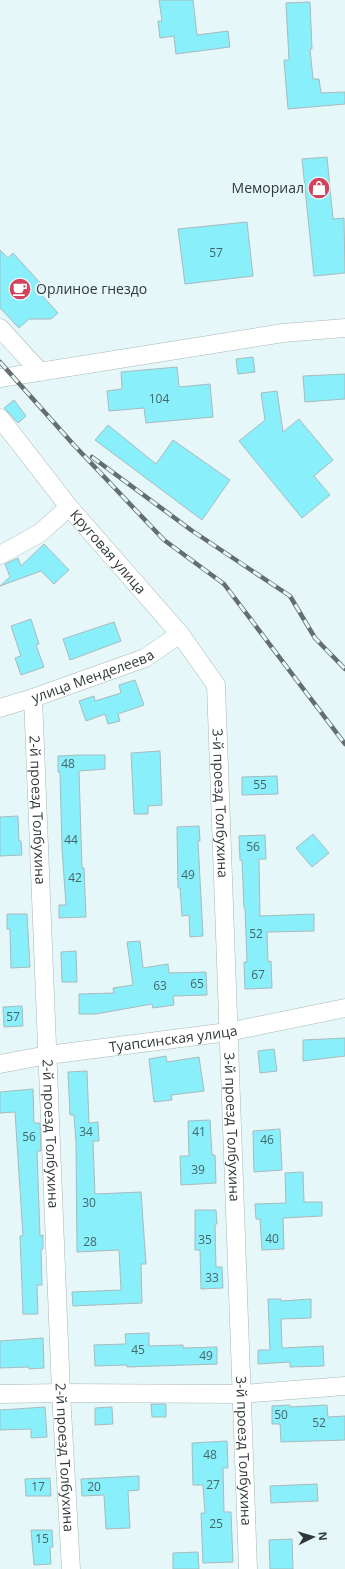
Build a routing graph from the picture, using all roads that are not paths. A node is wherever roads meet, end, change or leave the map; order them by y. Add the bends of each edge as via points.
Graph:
1 (0, 328) edge
2 (345, 328) edge
3 (40, 372) junction
4 (0, 378) edge
5 (0, 418) edge
6 (69, 507) junction
7 (0, 555) edge
8 (180, 634) junction
9 (216, 685) joint
10 (32, 698) junction
11 (0, 708) edge
12 (345, 1008) edge
13 (228, 1032) junction
14 (48, 1054) junction
15 (0, 1064) edge
16 (345, 1386) edge
17 (61, 1393) junction
18 (0, 1394) edge
19 (242, 1394) junction
20 (71, 1569) edge
21 (248, 1569) edge

1 - 3 street
2 - 3 street via 283,333
3 - 4 street
5 - 6 street, Круговая улица
6 - 7 street via 40,533
6 - 8 street, Круговая улица
8 - 9 street, Круговая улица
8 - 10 street, улица Менделеева via 145,658
9 - 13 street, 3-й проезд Толбухина
10 - 11 street, улица Менделеева
10 - 14 street, 2-й проезд Толбухина
12 - 13 street, Туапсинская улица
13 - 14 street, Туапсинская улица
13 - 19 street, 3-й проезд Толбухина
14 - 15 street, Туапсинская улица
14 - 17 street, 2-й проезд Толбухина
16 - 19 street
17 - 18 street
17 - 19 street
17 - 20 street, 2-й проезд Толбухина
19 - 21 street, 3-й проезд Толбухина

